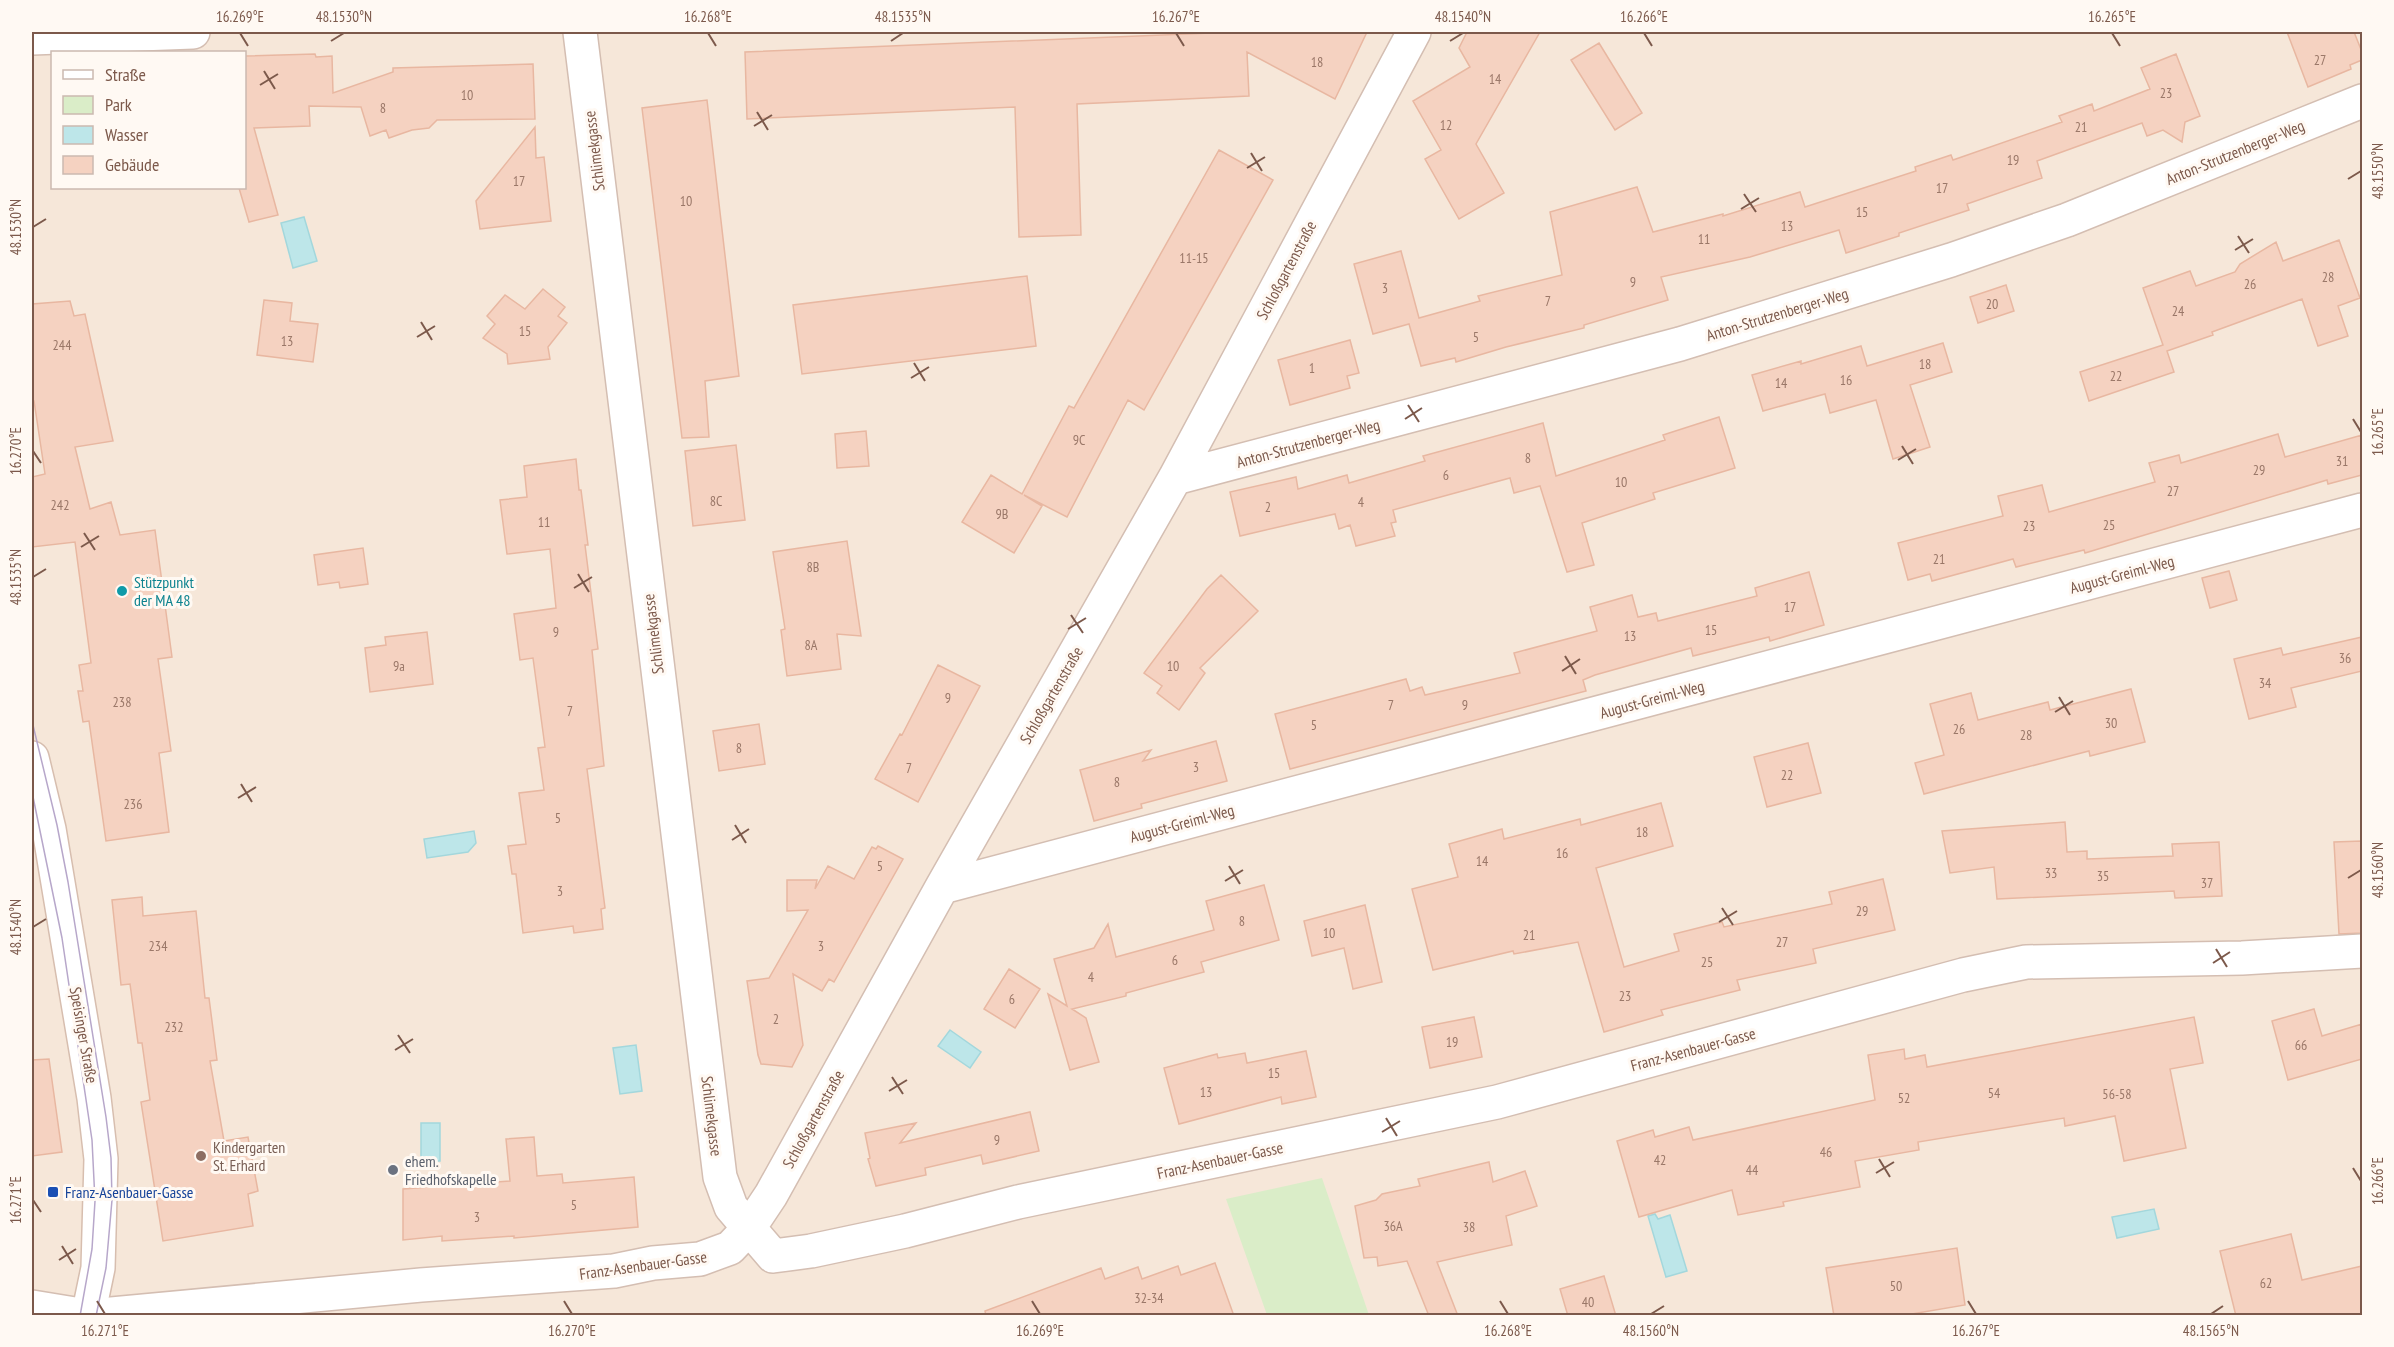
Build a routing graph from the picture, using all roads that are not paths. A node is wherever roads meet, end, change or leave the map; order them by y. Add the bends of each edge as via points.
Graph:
1 (193, 32) edge
2 (580, 32) edge
3 (1414, 32) edge
4 (32, 38) edge
5 (2362, 101) edge
6 (1175, 478) junction
7 (2362, 510) edge
8 (32, 758) edge
9 (942, 887) junction
10 (2362, 951) edge
11 (749, 1228) junction
12 (32, 1307) edge
13 (89, 1316) edge

1 - 4 street
2 - 11 street, Schlimekgasse via 720,1177 731,1207
3 - 6 street, Schloßgartenstraße
5 - 6 street, Anton-Strutzenberger-Weg via 2067,220 1951,261 1680,344
6 - 9 street, Schloßgartenstraße
7 - 9 street, August-Greiml-Weg
8 - 13 street, Speisinger Straße via 49,829 101,1159 98,1268
9 - 11 street, Schloßgartenstraße
10 - 11 street, Franz-Asenbauer-Gasse via 2242,958 2026,962 1963,975 1497,1102 1018,1202 811,1251 773,1256
11 - 13 street, Franz-Asenbauer-Gasse via 730,1248 717,1254 614,1271
12 - 13 street, Franz-Asenbauer-Gasse

